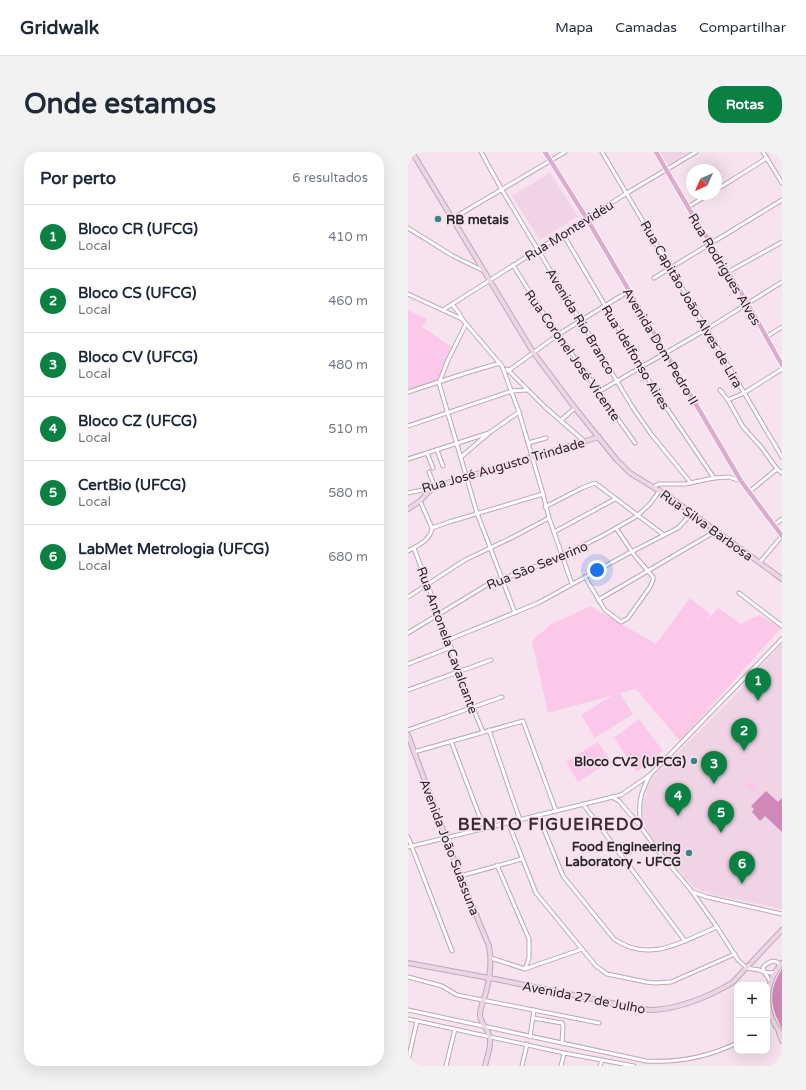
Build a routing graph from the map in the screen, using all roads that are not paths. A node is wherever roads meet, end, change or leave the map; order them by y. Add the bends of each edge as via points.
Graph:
1 (412, 152) edge
2 (481, 152) edge
3 (545, 152) edge
4 (565, 152) edge
5 (602, 152) edge
6 (656, 152) edge
7 (696, 152) edge
8 (763, 152) edge
9 (767, 158) junction
10 (550, 161) junction
11 (667, 170) junction
12 (782, 183) edge
13 (722, 186) edge
14 (502, 190) junction
15 (627, 194) junction
16 (699, 200) edge
17 (782, 200) edge
18 (688, 207) junction
19 (452, 219) junction
20 (587, 220) junction
21 (408, 228) edge
22 (562, 234) junction
23 (782, 242) edge
24 (710, 243) junction
25 (538, 249) junction
26 (513, 265) junction
27 (671, 268) junction
28 (484, 271) junction
29 (728, 272) junction
30 (654, 278) dead end
31 (490, 280) junction
32 (782, 282) edge
33 (630, 291) junction
34 (408, 294) edge
35 (452, 304) junction
36 (748, 304) junction
37 (606, 306) junction
38 (443, 310) junction
39 (462, 319) junction
40 (581, 321) junction
41 (466, 324) junction
42 (782, 328) edge
43 (707, 329) junction
44 (559, 334) junction
45 (766, 337) junction
46 (533, 352) junction
47 (666, 353) junction
48 (782, 364) edge
49 (501, 365) junction
50 (641, 366) junction
51 (782, 369) edge
52 (508, 371) junction
53 (616, 381) junction
54 (439, 382) junction
55 (527, 390) junction
56 (720, 390) dead end
57 (512, 391) junction
58 (408, 392) edge
59 (598, 392) junction
60 (744, 393) junction
61 (728, 400) junction
62 (575, 408) junction
63 (519, 412) junction
64 (447, 413) junction
65 (560, 420) junction
66 (408, 426) edge
67 (489, 433) junction
68 (599, 437) junction
69 (546, 438) dead end
70 (584, 441) junction
71 (456, 443) junction
72 (528, 443) junction
73 (635, 443) dead end
74 (437, 450) junction
75 (427, 453) junction
76 (460, 456) junction
77 (782, 456) edge
78 (532, 458) junction
79 (408, 459) edge
80 (443, 466) dead end
81 (433, 468) dead end
82 (777, 469) junction
83 (429, 472) dead end
84 (782, 473) edge
85 (466, 477) junction
86 (714, 478) junction
87 (741, 481) junction
88 (691, 483) junction
89 (434, 487) junction
90 (653, 487) junction
91 (660, 490) junction
92 (749, 492) junction
93 (408, 493) edge
94 (543, 494) junction
95 (615, 499) junction
96 (420, 501) junction
97 (545, 506) junction
98 (408, 509) edge
99 (477, 513) junction
100 (692, 513) junction
101 (637, 516) junction
102 (549, 518) junction
103 (782, 519) edge
104 (774, 525) junction
105 (432, 528) junction
106 (616, 528) junction
107 (716, 531) junction
108 (554, 532) junction
109 (664, 535) junction
110 (782, 536) edge
111 (414, 548) junction
112 (490, 548) junction
113 (408, 551) edge
114 (631, 552) junction
115 (562, 556) junction
116 (760, 562) junction
117 (648, 570) junction
118 (585, 577) junction
119 (502, 579) junction
120 (782, 579) edge
121 (427, 584) junction
122 (572, 584) junction
123 (739, 593) dead end
124 (408, 596) edge
125 (598, 600) junction
126 (515, 612) junction
127 (438, 614) junction
128 (782, 626) edge
129 (408, 633) edge
130 (448, 640) junction
131 (782, 640) edge
132 (451, 647) junction
133 (491, 660) dead end
134 (408, 664) edge
135 (459, 671) junction
136 (408, 690) edge
137 (502, 697) dead end
138 (473, 708) junction
139 (408, 730) edge
140 (488, 730) junction
141 (483, 732) junction
142 (408, 735) edge
143 (451, 741) junction
144 (414, 752) junction
145 (650, 775) junction
146 (639, 783) junction
147 (643, 787) junction
148 (621, 794) junction
149 (612, 797) junction
150 (619, 801) junction
151 (583, 804) junction
152 (556, 811) junction
153 (639, 813) junction
154 (538, 815) junction
155 (631, 816) junction
156 (520, 820) junction
157 (508, 822) junction
158 (641, 827) junction
159 (484, 828) junction
160 (408, 837) edge
161 (446, 837) junction
162 (410, 846) edge
163 (522, 859) junction
164 (497, 866) junction
165 (460, 876) junction
166 (690, 889) junction
167 (782, 914) edge
168 (717, 927) junction
169 (782, 930) edge
170 (685, 941) junction
171 (582, 949) junction
172 (452, 951) dead end
173 (734, 954) junction
174 (491, 958) junction
175 (408, 964) edge
176 (781, 964) edge
177 (747, 968) junction
178 (525, 969) junction
179 (764, 972) junction
180 (776, 972) junction
181 (408, 977) edge
182 (488, 978) junction
183 (770, 982) joint
184 (483, 1000) junction
185 (408, 1010) edge
186 (534, 1010) junction
187 (770, 1012) edge
188 (533, 1018) junction
189 (408, 1019) edge
190 (417, 1021) junction
191 (599, 1023) dead end
192 (486, 1028) junction
193 (455, 1029) junction
194 (778, 1031) junction
195 (782, 1035) edge
196 (490, 1037) junction
197 (530, 1037) junction
198 (782, 1041) edge
199 (562, 1043) junction
200 (527, 1044) junction
201 (734, 1044) edge
202 (564, 1053) junction
203 (602, 1060) junction
204 (408, 1061) edge
205 (446, 1066) edge
206 (485, 1066) edge
207 (522, 1066) edge
208 (561, 1066) edge
209 (600, 1066) edge
210 (634, 1066) edge

1 - 19 main road
2 - 14 street, Avenida Rio Branco
3 - 10 main road, Avenida Dom Pedro II
4 - 10 street
5 - 15 street, Rua Capitão João Alves de Lira
6 - 11 main road, Rua Rodrigues Alves
7 - 11 street, Rua Montevidéu
8 - 9 street
9 - 12 street
9 - 13 street
10 - 14 street
10 - 20 main road, Avenida Dom Pedro II
11 - 15 street, Rua Montevidéu
11 - 18 main road, Rua Rodrigues Alves
14 - 19 street
14 - 25 street, Avenida Rio Branco
15 - 20 street, Rua Montevidéu
15 - 27 street, Rua Capitão João Alves de Lira
16 - 18 street
17 - 24 street
18 - 24 main road, Rua Rodrigues Alves
19 - 28 main road
20 - 22 street, Rua Montevidéu
20 - 33 main road, Avenida Dom Pedro II
21 - 28 street via 453,256
22 - 25 street, Rua Montevidéu
22 - 37 street, Rua Idelfonso Aires
23 - 29 street
24 - 27 street
24 - 29 main road, Rua Rodrigues Alves
25 - 26 street, Rua Montevidéu
25 - 40 street, Avenida Rio Branco
26 - 31 street, Rua Montevidéu
26 - 44 street, Rua Coronel José Vicente
27 - 30 street
27 - 43 street, Rua Capitão João Alves de Lira
28 - 31 main road
29 - 36 main road, Rua Rodrigues Alves
31 - 35 street, Rua Montevidéu
31 - 46 main road
32 - 36 street
33 - 37 street
33 - 47 main road, Avenida Dom Pedro II
34 - 38 street
35 - 38 street, Rua Montevidéu
35 - 39 street
36 - 43 street
36 - 45 main road, Rua Rodrigues Alves
37 - 40 street
37 - 50 street, Rua Idelfonso Aires
38 - 39 street
39 - 41 street
40 - 44 street
40 - 53 street, Avenida Rio Branco
41 - 49 street
41 - 54 street
42 - 45 street
43 - 47 street
43 - 60 street, Rua Capitão João Alves de Lira
44 - 46 street
44 - 59 street, Rua Coronel José Vicente
45 - 48 main road, Rua Rodrigues Alves
46 - 52 street
46 - 62 main road
47 - 50 street
47 - 87 main road, Avenida Dom Pedro II
49 - 52 street
49 - 54 street
49 - 57 street
50 - 53 street
50 - 86 street, Rua Idelfonso Aires
51 - 60 street
52 - 55 street
53 - 59 street
53 - 88 street, Avenida Rio Branco via 646,427
54 - 58 street
54 - 64 street
55 - 57 street
55 - 65 street
56 - 61 street
57 - 63 street
57 - 64 street
59 - 73 street, Rua Coronel José Vicente
60 - 61 street
60 - 77 street, Rua Capitão João Alves de Lira
61 - 82 street via 743,427
62 - 65 street
62 - 68 main road
63 - 67 street
63 - 72 street
64 - 66 street
64 - 71 street
65 - 70 street
67 - 71 street
67 - 76 street
68 - 70 main road, Rua José Augusto Trindade
68 - 90 main road, Rua Silva Barbosa via 630,474
69 - 72 street
70 - 78 main road, Rua José Augusto Trindade
71 - 74 street
71 - 76 street
72 - 78 street
74 - 75 street
74 - 80 street
75 - 79 street
75 - 81 street
76 - 85 street
78 - 85 main road, Rua José Augusto Trindade
78 - 94 street
82 - 84 street
82 - 92 street
83 - 89 street
85 - 89 main road, Rua José Augusto Trindade
85 - 99 street
86 - 87 street via 729,477
86 - 88 street
87 - 92 main road, Avenida Dom Pedro II
88 - 90 street via 659,484
89 - 93 street, Rua José Augusto Trindade
89 - 96 main road
90 - 91 main road, Rua Silva Barbosa
91 - 100 main road, Rua Silva Barbosa
91 - 101 street, Rua São Severino
92 - 104 main road, Avenida Dom Pedro II
94 - 97 street
94 - 99 street
95 - 97 street via 595,484
95 - 101 street
95 - 108 street
96 - 98 main road
96 - 105 street
97 - 102 street
99 - 105 street
99 - 112 street
100 - 107 main road, Rua Silva Barbosa
100 - 109 street via 681,527
101 - 106 street, Rua São Severino
101 - 109 street
102 - 108 street
102 - 112 street
103 - 104 street
104 - 110 main road, Avenida Dom Pedro II
105 - 111 street via 428,538
106 - 114 street
106 - 115 street, Rua São Severino
107 - 116 main road, Rua Silva Barbosa
107 - 117 street
108 - 115 street
109 - 114 street
110 - 116 street
111 - 113 street
111 - 121 street, Rua Antonela Cavalcante
112 - 119 street
112 - 121 street
114 - 117 street
114 - 118 street
115 - 119 street, Rua São Severino
115 - 122 street
116 - 120 main road, Rua Silva Barbosa
117 - 125 street
117 - 125 street via 653,575 653,580 628,618 621,622 605,610
118 - 122 street
118 - 125 street
119 - 126 street
119 - 127 street, Rua São Severino via 490,583
121 - 124 street
121 - 127 street, Rua Antonela Cavalcante
122 - 126 street via 538,603
123 - 128 street
126 - 130 street
127 - 129 street, Rua São Severino
127 - 130 street, Rua Antonela Cavalcante
130 - 132 street, Rua Antonela Cavalcante
131 - 145 street
132 - 134 street
132 - 135 street, Rua Antonela Cavalcante
133 - 135 street
135 - 136 street
135 - 138 street, Rua Antonela Cavalcante
137 - 138 street
138 - 139 street
138 - 141 street, Rua Antonela Cavalcante
140 - 141 street
140 - 152 street via 523,722
140 - 156 street
141 - 143 street
142 - 144 main road, Avenida João Suassuna
143 - 144 street
143 - 159 street
144 - 161 main road, Avenida João Suassuna
145 - 146 street
145 - 147 street
146 - 147 street
146 - 148 street
147 - 153 street
148 - 149 street
148 - 150 street
149 - 150 street
149 - 151 street
150 - 155 street
151 - 152 street
151 - 170 street
152 - 154 street
153 - 155 street
153 - 158 street
154 - 156 street
154 - 170 street via 563,876 614,939 624,945 649,951
155 - 158 street
156 - 157 street
157 - 159 street
157 - 163 street
158 - 166 street
159 - 161 street
160 - 162 street
161 - 162 street
161 - 165 main road, Avenida João Suassuna
162 - 172 street
163 - 164 street
163 - 171 street via 536,893
164 - 165 street
164 - 178 street via 529,939 529,958
165 - 174 main road, Avenida João Suassuna via 489,946
166 - 167 street via 707,897
166 - 168 street
168 - 170 street
168 - 173 street
169 - 177 main road, Avenida 27 de Julho
171 - 173 street via 596,966 607,974 655,983 670,982
171 - 178 street
173 - 177 street
174 - 178 street
174 - 182 main road
175 - 182 main road, Avenida 27 de Julho
176 - 179 street via 770,962 763,967
176 - 180 main road
177 - 179 street
177 - 182 main road, Avenida 27 de Julho via 723,988 686,1004 651,1010
179 - 180 street
179 - 183 street
180 - 183 main road
181 - 184 street via 442,986 454,995
182 - 184 main road
184 - 186 street
184 - 192 main road via 480,1016
185 - 192 street
186 - 188 street
186 - 191 street
187 - 194 main road
188 - 197 street
188 - 199 street via 562,1024
189 - 190 street
190 - 193 street
190 - 204 street
192 - 196 main road
192 - 197 street
193 - 196 street
193 - 205 street
194 - 195 main road
194 - 198 main road
196 - 200 street
196 - 206 main road
197 - 199 street
199 - 201 street via 659,1062 694,1058
200 - 202 street
200 - 207 street
202 - 203 street
202 - 208 street
203 - 209 street
203 - 210 street

